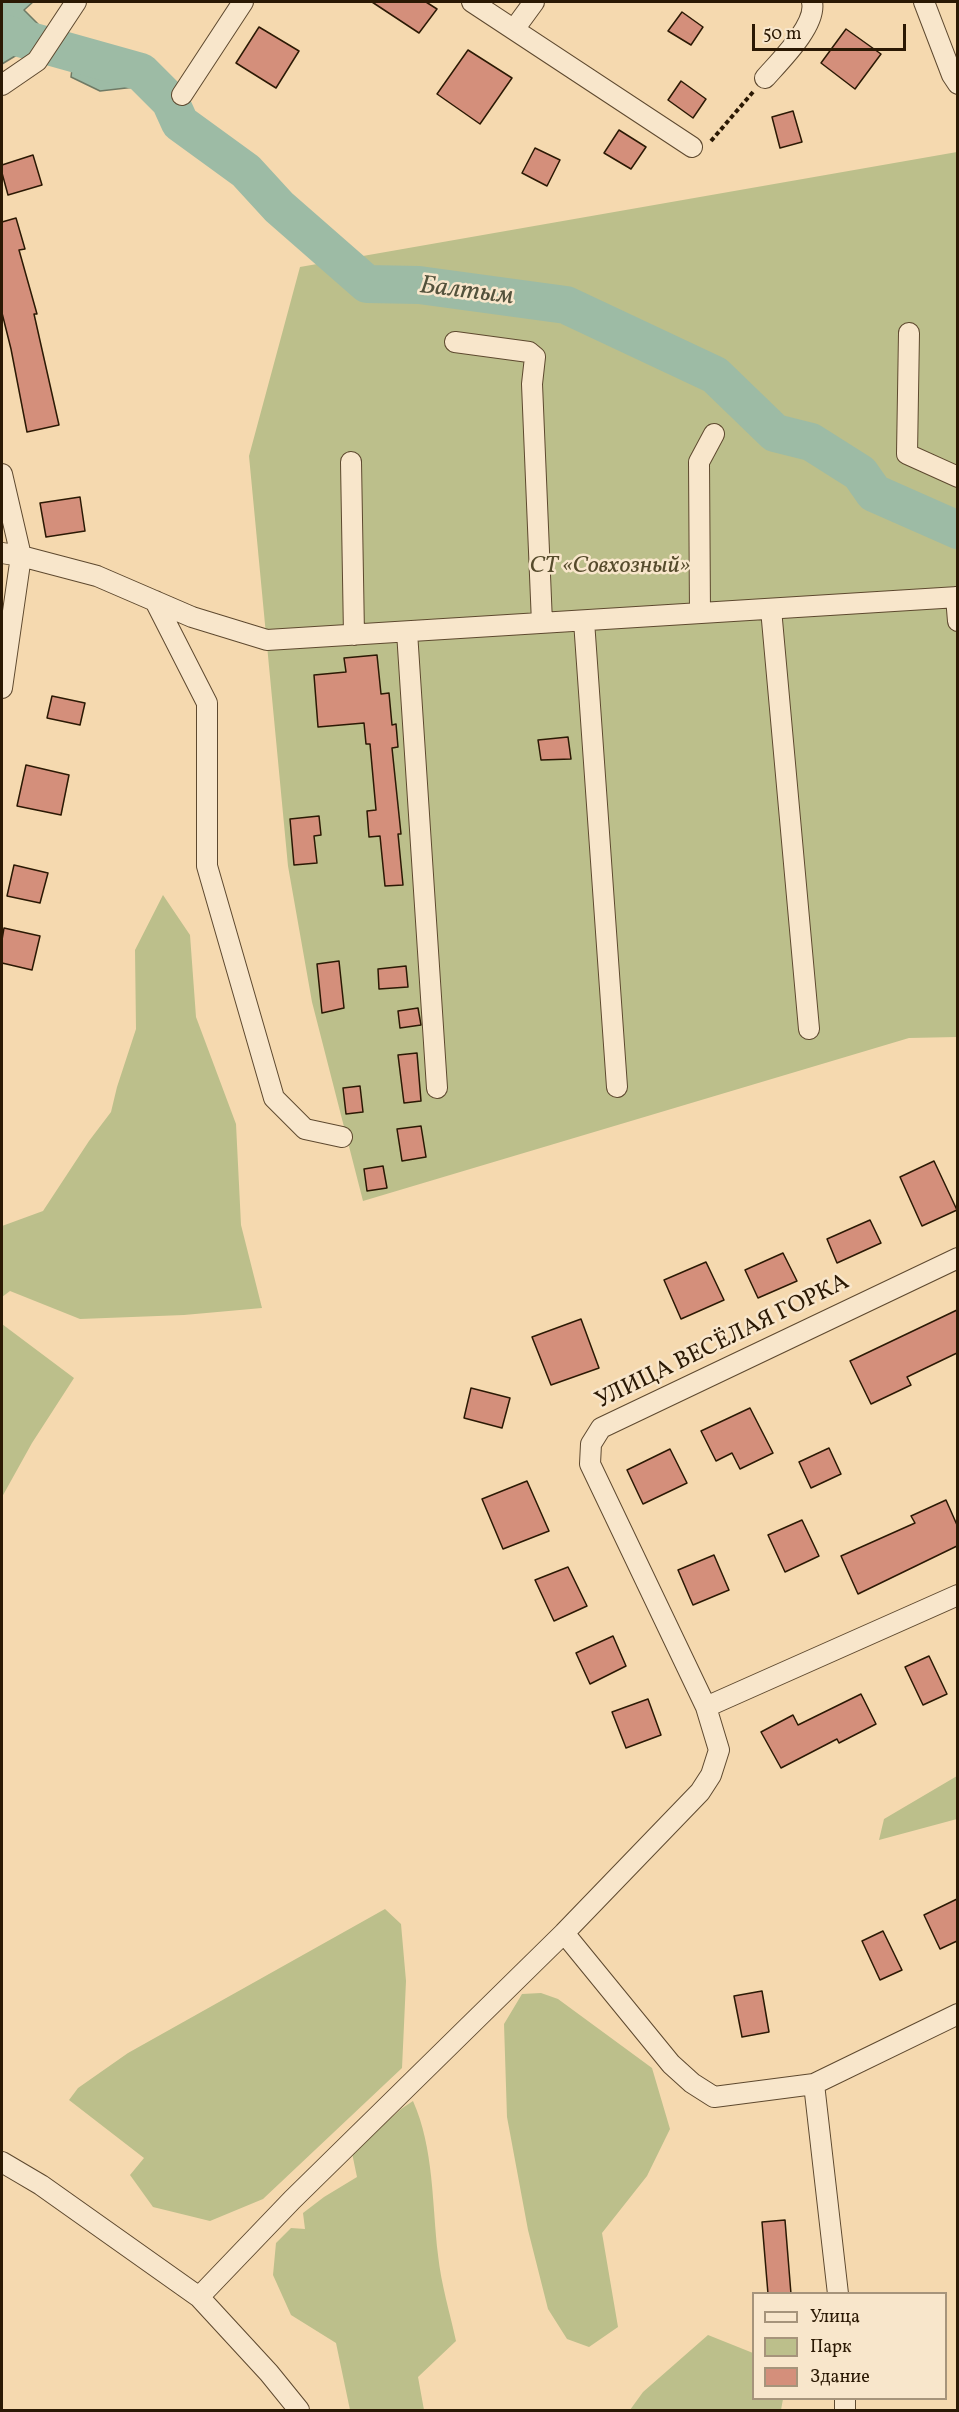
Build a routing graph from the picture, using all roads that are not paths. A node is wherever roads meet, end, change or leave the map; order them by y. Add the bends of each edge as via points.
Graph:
1 (76, 2) edge
2 (243, 2) edge
3 (472, 2) edge
4 (534, 2) edge
5 (812, 2) edge
6 (924, 2) edge
7 (515, 28) junction
8 (765, 78) road end
9 (957, 84) edge
10 (2, 85) edge
11 (182, 95) dead end
12 (692, 147) road end
13 (909, 333) dead end
14 (455, 342) dead end
15 (714, 434) dead end
16 (351, 462) dead end
17 (2, 474) edge
18 (957, 477) edge
19 (11, 555) edge
20 (957, 597) edge
21 (155, 601) junction
22 (771, 609) junction
23 (700, 613) junction
24 (584, 621) junction
25 (957, 621) edge
26 (542, 623) junction
27 (407, 632) junction
28 (354, 635) junction
29 (2, 688) edge
30 (809, 1029) dead end
31 (617, 1087) dead end
32 (437, 1088) dead end
33 (342, 1137) dead end
34 (957, 1258) edge
35 (957, 1595) edge
36 (706, 1707) junction
37 (564, 1933) junction
38 (957, 2014) edge
39 (814, 2084) junction
40 (2, 2162) edge
41 (838, 2292) edge
42 (200, 2297) junction
43 (299, 2410) edge

1 - 10 street via 37,61
2 - 11 street
3 - 7 street
4 - 7 street
5 - 8 street via 805,29
6 - 9 street
7 - 12 street
13 - 18 street via 907,454
14 - 26 street via 530,352 535,357 532,384
15 - 23 street via 699,462
16 - 28 street
17 - 19 street
19 - 21 street via 97,576
19 - 29 street
20 - 22 street
20 - 25 street
21 - 28 street via 267,640
21 - 33 street via 207,703 207,866 274,1098 305,1129
22 - 23 street
22 - 30 street
23 - 24 street
24 - 26 street
24 - 31 street
26 - 27 street
27 - 28 street
27 - 32 street
34 - 36 street, УЛИЦА ВЕСЁЛАЯ ГОРКА via 602,1428 591,1444 590,1464
35 - 36 street
36 - 37 street, УЛИЦА ВЕСЁЛАЯ ГОРКА via 719,1750 700,1792
37 - 39 street via 671,2064 714,2097
37 - 42 street via 292,2200
38 - 39 street
39 - 41 street
40 - 42 street
42 - 43 street

